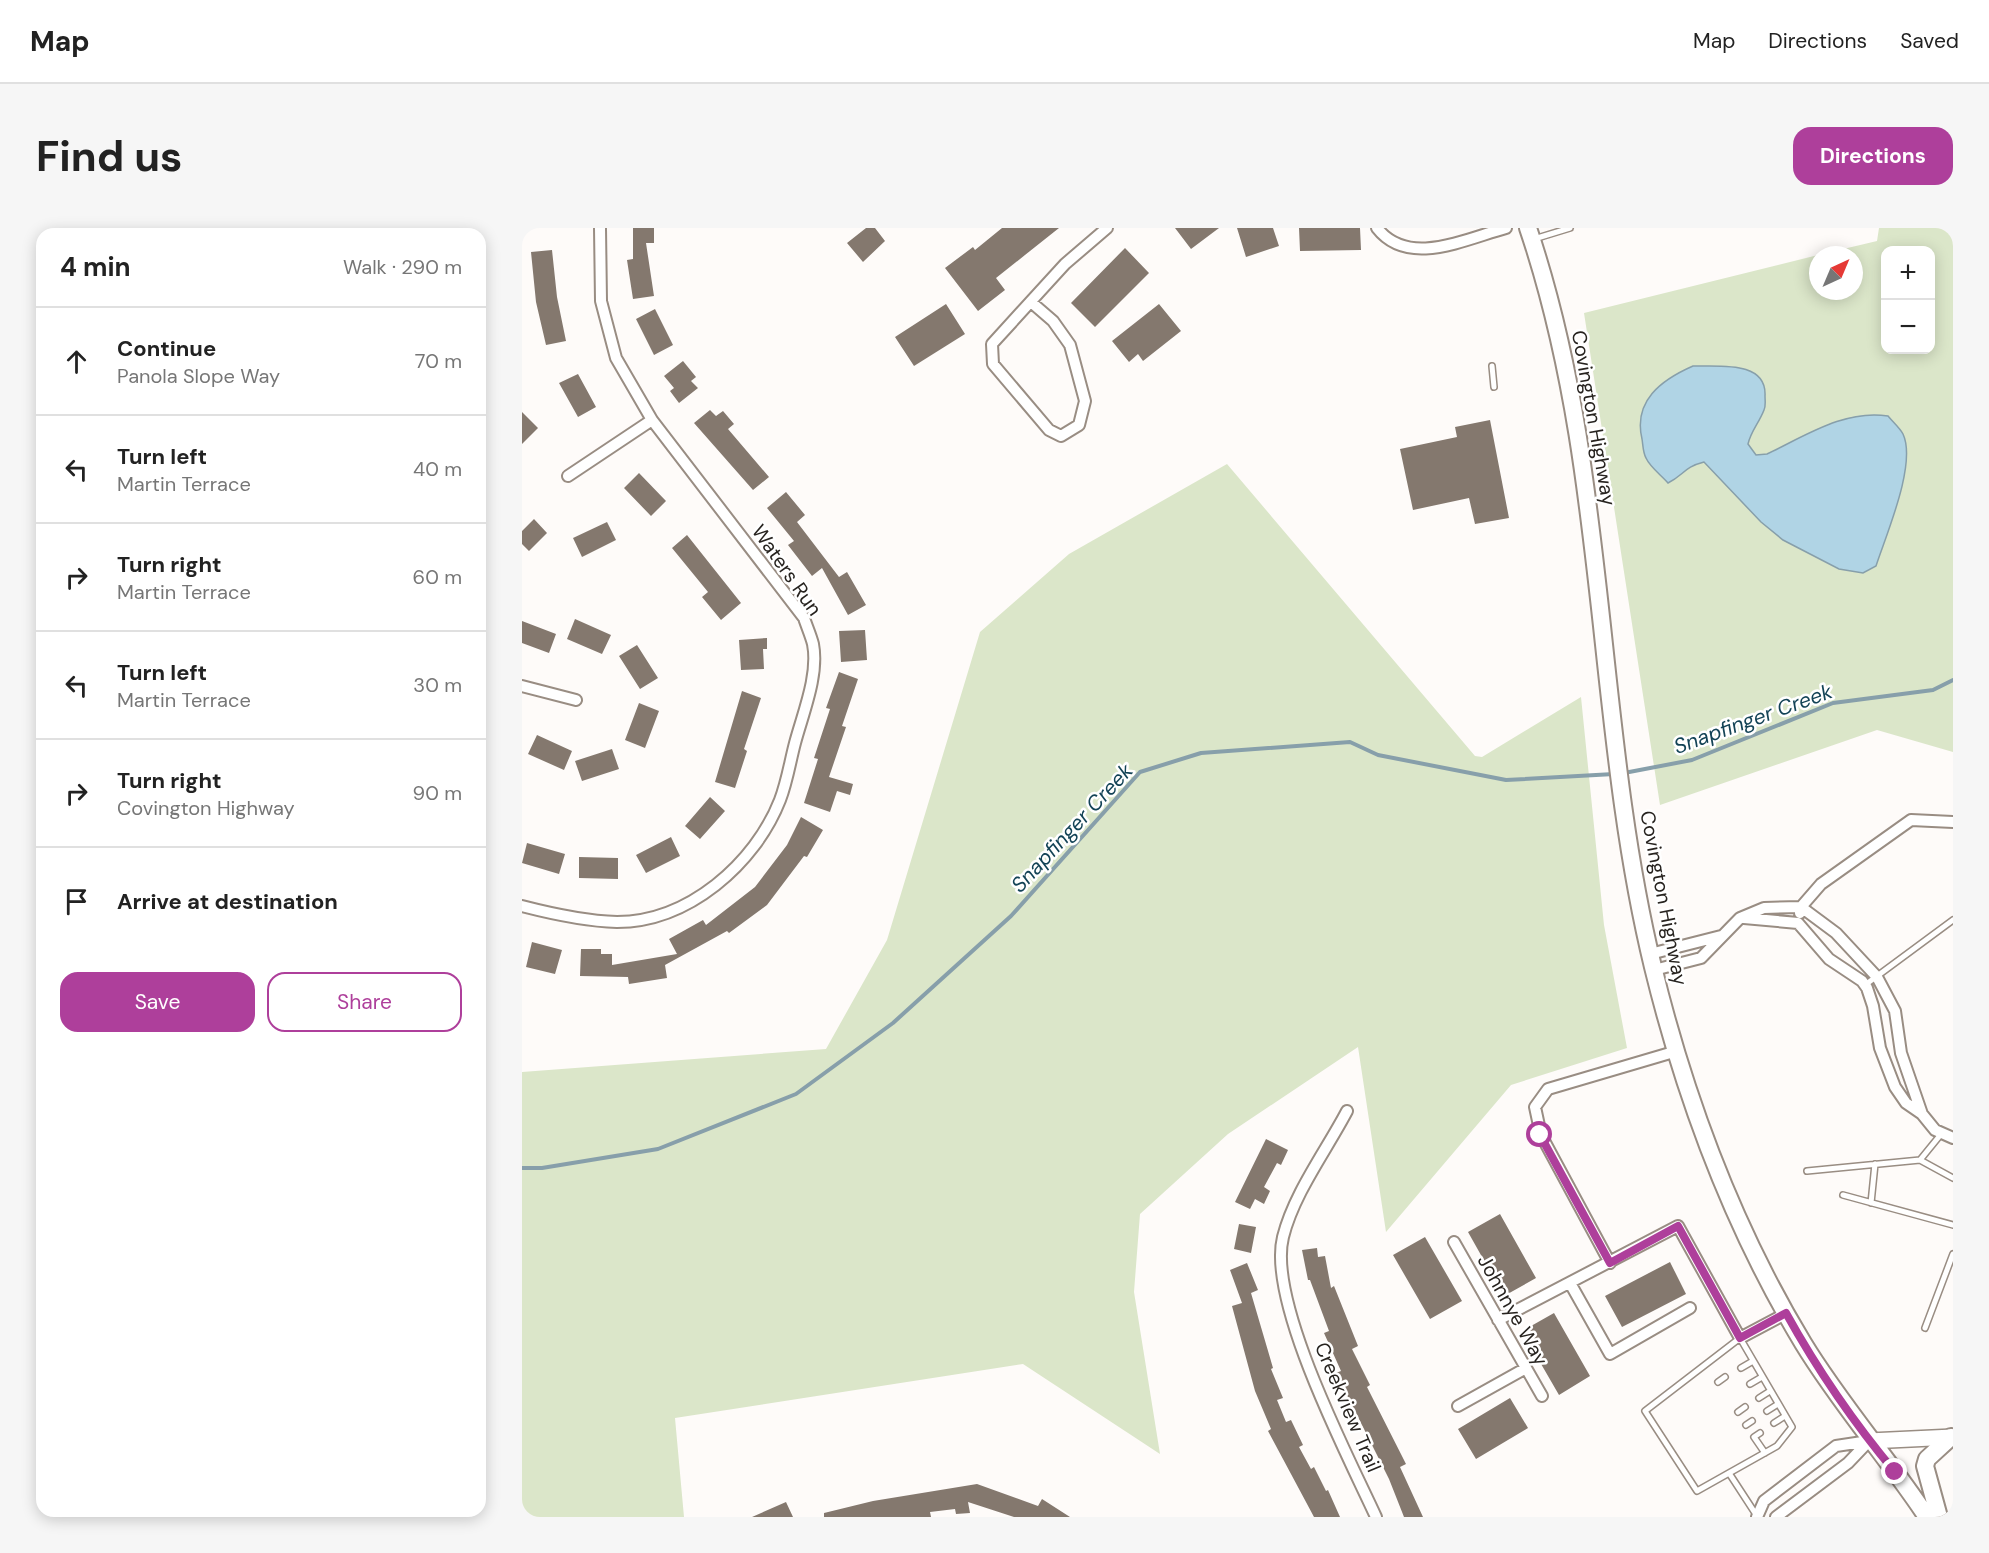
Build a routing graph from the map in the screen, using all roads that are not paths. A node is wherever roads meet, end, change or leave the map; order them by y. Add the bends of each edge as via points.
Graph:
1 (600, 228) edge
2 (1107, 228) edge
3 (1377, 228) edge
4 (1506, 228) edge
5 (1570, 228) edge
6 (1530, 234) edge
7 (1031, 302) junction
8 (1492, 366) dead end
9 (1494, 387) dead end
10 (652, 420) junction
11 (568, 476) dead end
12 (522, 686) edge
13 (576, 700) dead end
14 (1953, 822) edge
15 (522, 906) edge
16 (1801, 907) junction
17 (1740, 918) junction
18 (1953, 920) edge
19 (1798, 923) junction
20 (1722, 936) junction
21 (1652, 962) junction
22 (1877, 977) junction
23 (1865, 985) junction
24 (1677, 1051) junction
25 (1347, 1111) dead end
26 (1922, 1114) junction
27 (1942, 1133) junction
28 (1953, 1138) edge
29 (1920, 1160) junction
30 (1875, 1164) junction
31 (1807, 1171) dead end
32 (1953, 1178) edge
33 (1843, 1195) dead end
34 (1871, 1203) junction
35 (1953, 1225) edge
36 (1454, 1242) dead end
37 (1953, 1254) edge
38 (1610, 1263) junction
39 (1570, 1283) junction
40 (1690, 1308) dead end
41 (1786, 1313) junction
42 (1498, 1320) junction
43 (1925, 1328) dead end
44 (1740, 1338) junction
45 (1753, 1361) junction
46 (1706, 1364) junction
47 (1526, 1368) junction
48 (1741, 1368) dead end
49 (1710, 1371) dead end
50 (1725, 1377) dead end
51 (1762, 1377) junction
52 (1718, 1382) dead end
53 (1750, 1384) dead end
54 (1770, 1390) junction
55 (1542, 1396) dead end
56 (1759, 1398) dead end
57 (1778, 1404) junction
58 (1458, 1406) dead end
59 (1745, 1407) dead end
60 (1767, 1411) dead end
61 (1737, 1412) dead end
62 (1785, 1416) junction
63 (1752, 1421) dead end
64 (1774, 1423) dead end
65 (1746, 1425) dead end
66 (1760, 1433) dead end
67 (1952, 1437) edge
68 (1869, 1441) junction
69 (1765, 1453) junction
70 (1729, 1473) junction
71 (1376, 1517) edge
72 (1758, 1517) edge
73 (1776, 1517) edge
74 (1927, 1517) edge
75 (1939, 1517) edge

1 - 10 street, Waters Run via 601,301 616,358
2 - 7 street via 1065,264
3 - 4 street via 1385,239 1399,247 1423,250
5 - 6 lane
6 - 21 main road, Covington Highway via 1551,304 1579,433 1629,836
7 - 7 street via 992,344 993,364 1049,430 1061,436 1079,425 1085,401 1070,345 1053,321
8 - 9 lane
10 - 11 street
10 - 15 street, Waters Run via 804,618 813,646 812,679 789,767 780,800 763,834 736,868 702,896 658,916 618,922 566,917
12 - 13 street
14 - 16 street via 1911,820 1821,884
16 - 17 street via 1764,908
16 - 19 street
16 - 22 street via 1836,933
17 - 19 street
17 - 20 street
18 - 22 lane
19 - 23 street via 1829,959
20 - 21 street
20 - 21 street via 1701,958
21 - 24 main road, Covington Highway
22 - 23 lane
22 - 26 street via 1894,1011 1900,1053
23 - 26 street via 1880,1048 1895,1087 1906,1103
24 - 38 street via 1548,1089 1535,1107 1540,1135
24 - 41 main road, Covington Highway via 1722,1185
25 - 71 street, Creekview Trail via 1296,1204 1283,1237 1280,1261 1311,1374
26 - 27 street
27 - 28 street
27 - 29 lane
29 - 30 lane
29 - 32 lane
30 - 31 lane
30 - 34 lane
33 - 34 lane
34 - 35 lane
36 - 42 street, Johnnye Way
37 - 43 lane
38 - 39 street
38 - 44 street via 1678,1226
39 - 40 street via 1610,1354
39 - 42 street
41 - 44 street
41 - 68 main road, Covington Highway
42 - 47 street, Johnnye Way
44 - 45 lane
44 - 46 lane
45 - 48 lane
45 - 51 lane
46 - 49 lane
46 - 70 lane via 1646,1411 1697,1491
47 - 55 street, Johnnye Way
47 - 58 street
50 - 52 lane
51 - 53 lane
51 - 54 lane
54 - 56 lane
54 - 57 lane
57 - 60 lane
57 - 62 lane
59 - 61 lane
62 - 64 lane
62 - 69 lane via 1792,1427 1777,1446
63 - 65 lane
66 - 69 lane via 1754,1437
67 - 68 street
67 - 75 main road via 1925,1466
68 - 72 street via 1836,1446 1764,1501
68 - 73 street via 1848,1463
68 - 74 main road, Covington Highway
69 - 70 lane
70 - 72 lane

